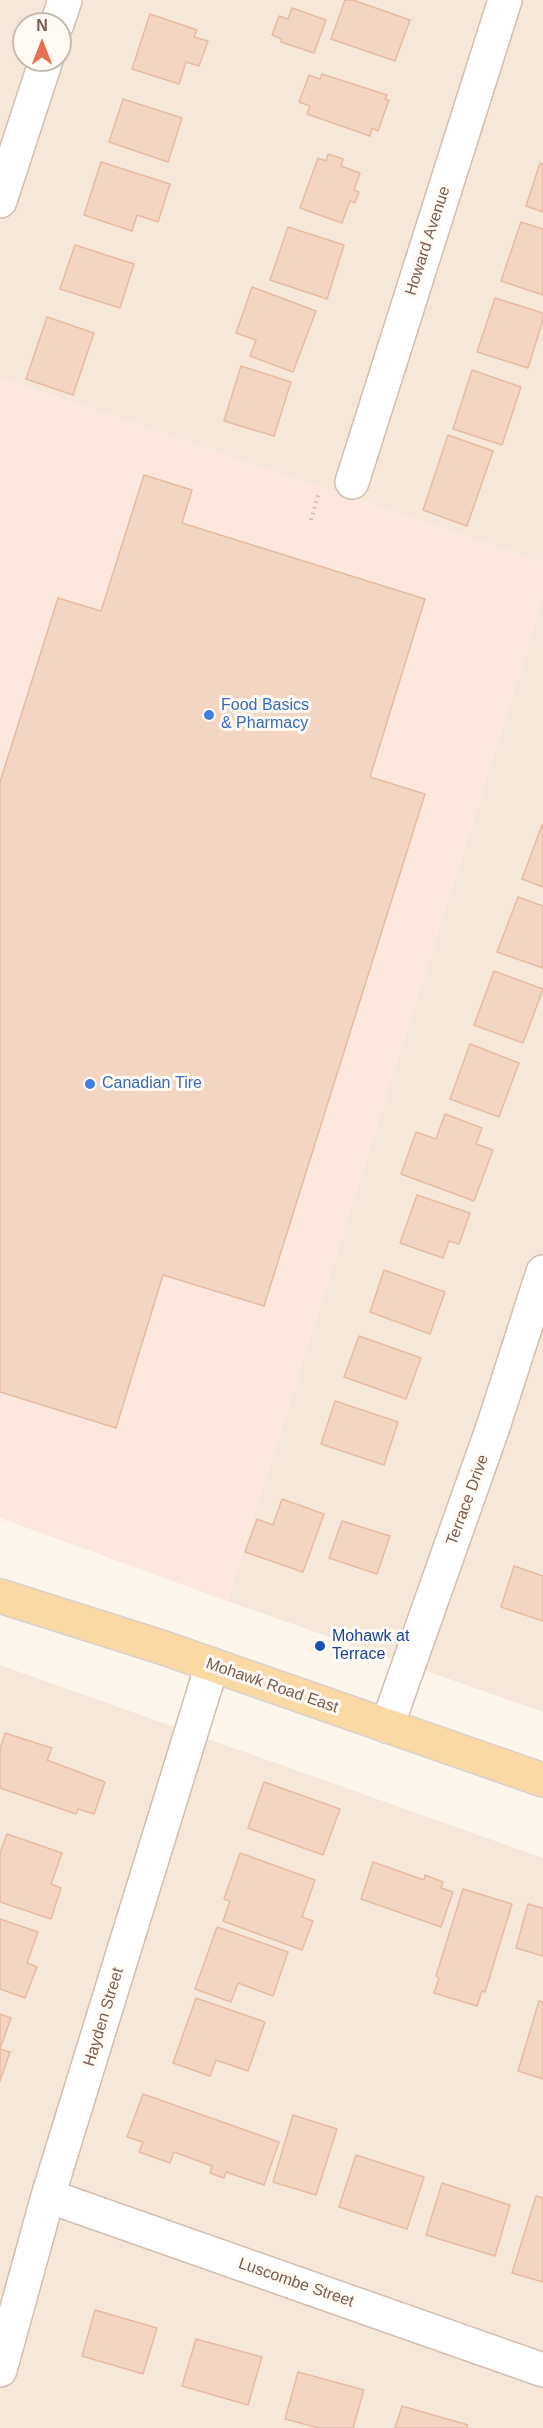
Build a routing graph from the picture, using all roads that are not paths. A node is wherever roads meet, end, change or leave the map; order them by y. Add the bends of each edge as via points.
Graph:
1 (505, 0) edge
2 (42, 72) edge
3 (0, 201) edge
4 (352, 482) dead end
5 (543, 1272) edge
6 (0, 1596) edge
7 (212, 1665) junction
8 (387, 1726) junction
9 (543, 1780) edge
10 (48, 2196) junction
11 (0, 2370) edge
12 (543, 2370) edge

1 - 4 street, Howard Avenue
2 - 3 street
5 - 8 street, Terrace Drive via 493,1427
6 - 7 main road, Mohawk Road East
7 - 8 main road, Mohawk Road East
7 - 10 street, Hayden Street
8 - 9 main road, Mohawk Road East
10 - 11 street, Hayden Street
10 - 12 street, Luscombe Street

